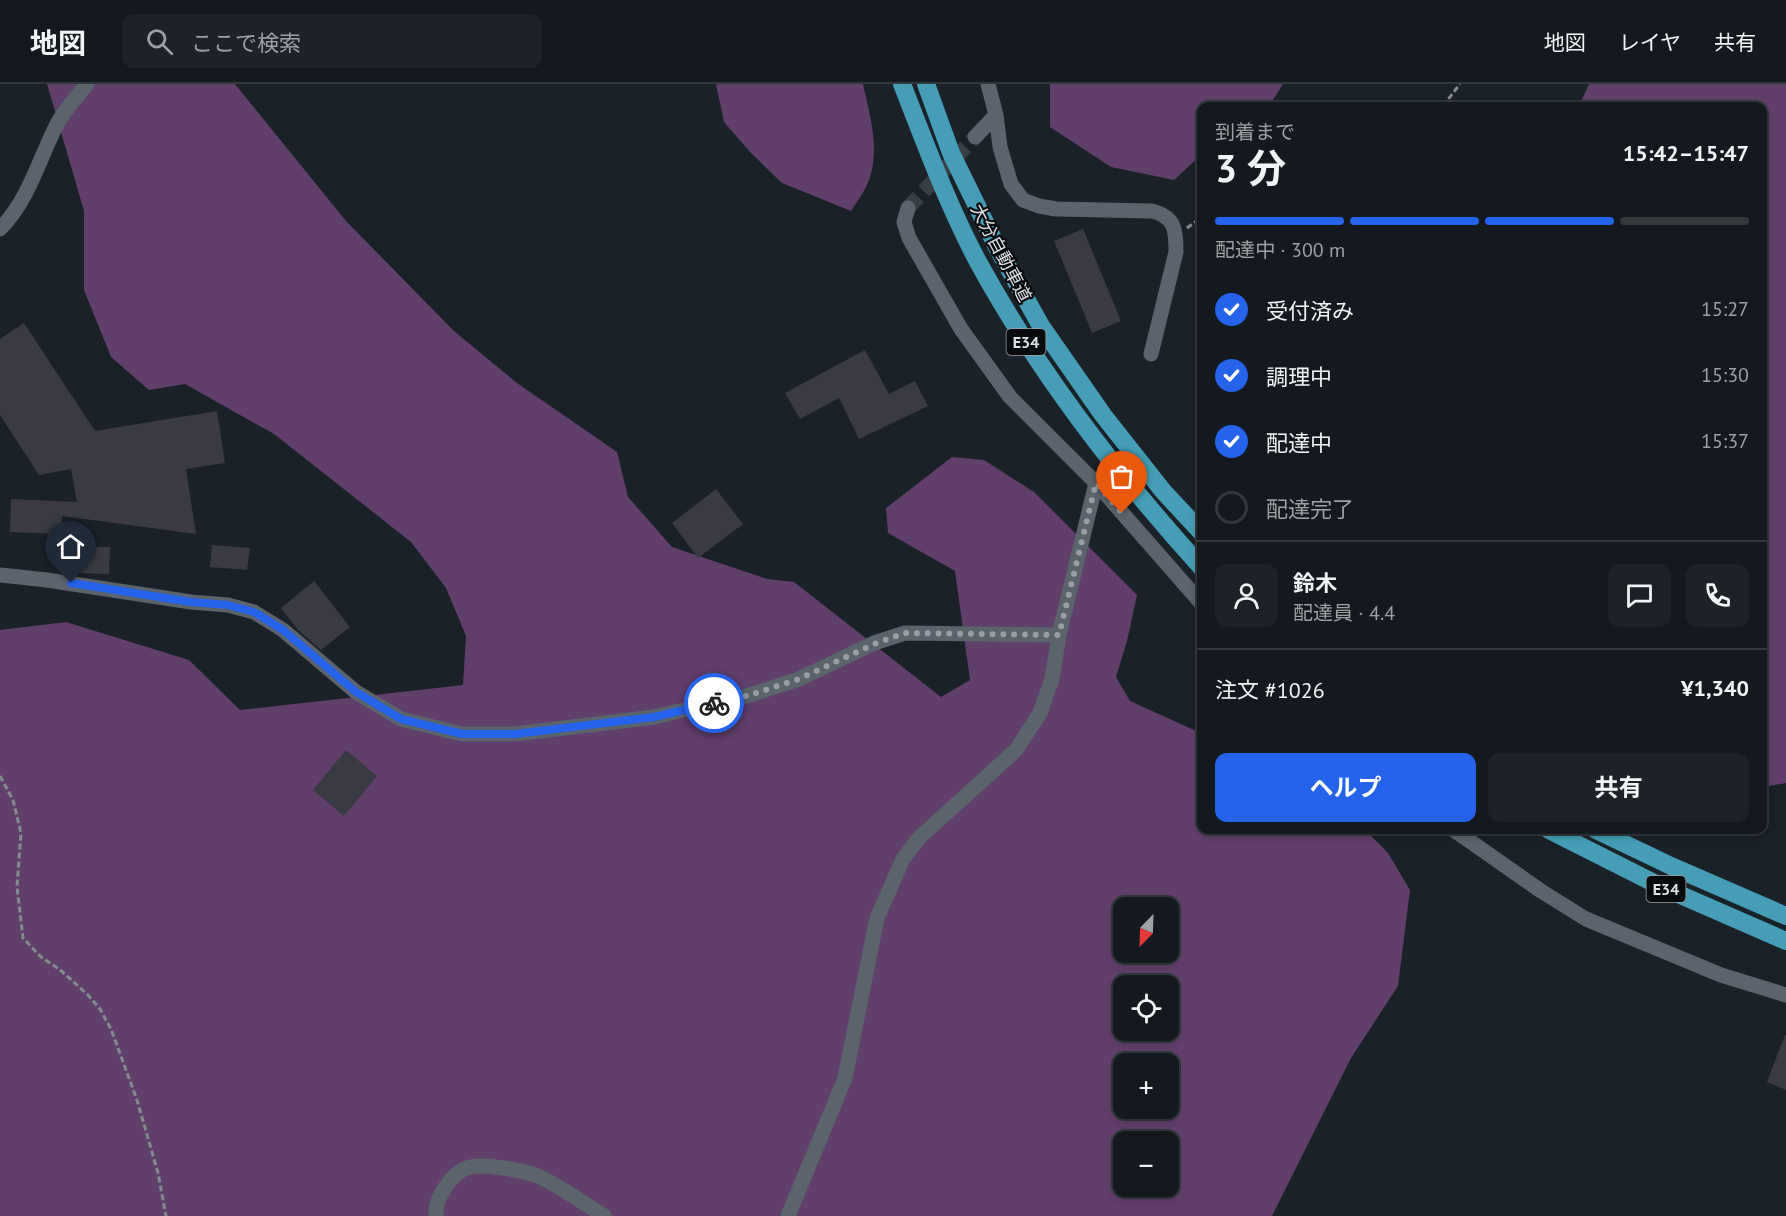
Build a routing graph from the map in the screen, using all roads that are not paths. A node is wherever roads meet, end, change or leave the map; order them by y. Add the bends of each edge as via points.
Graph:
1 (87, 84) edge
2 (902, 84) edge
3 (926, 84) edge
4 (988, 84) edge
5 (996, 115) junction
6 (975, 137) tunnel mouth
7 (908, 208) tunnel mouth
8 (0, 229) edge
9 (1151, 354) dead end
10 (1096, 483) junction
11 (1197, 528) edge
12 (1197, 563) edge
13 (0, 575) edge
14 (1197, 598) edge
15 (1059, 635) junction
16 (1460, 834) edge
17 (1558, 834) edge
18 (1604, 834) edge
19 (1786, 916) edge
20 (1786, 941) edge
21 (1786, 994) edge
22 (436, 1216) edge
23 (604, 1216) edge
24 (788, 1216) edge

1 - 8 street via 57,123 30,183 11,218
2 - 12 highway, 大分自動車道 / E34 via 932,164 977,259 1023,337 1083,427 1147,508
3 - 11 highway, 大分自動車道 / E34 via 951,153 1041,326 1109,423
4 - 5 street
5 - 6 street
5 - 9 street via 1002,156 1011,184 1023,200 1056,209 1152,211 1170,219 1176,252
7 - 10 street via 904,222 909,238 980,357 1010,397
10 - 14 street
10 - 15 street
13 - 15 street via 228,605 254,612 283,630 356,692 401,719 462,734 515,734 654,717 720,702 799,679 905,633
15 - 24 street via 1052,679 1040,713 1016,750 919,838 903,859 878,918 845,1078
16 - 21 street via 1586,919 1720,975
17 - 20 highway, E34 via 1660,886
18 - 19 highway, E34
22 - 23 street via 440,1196 448,1183 469,1167 495,1167 539,1177

